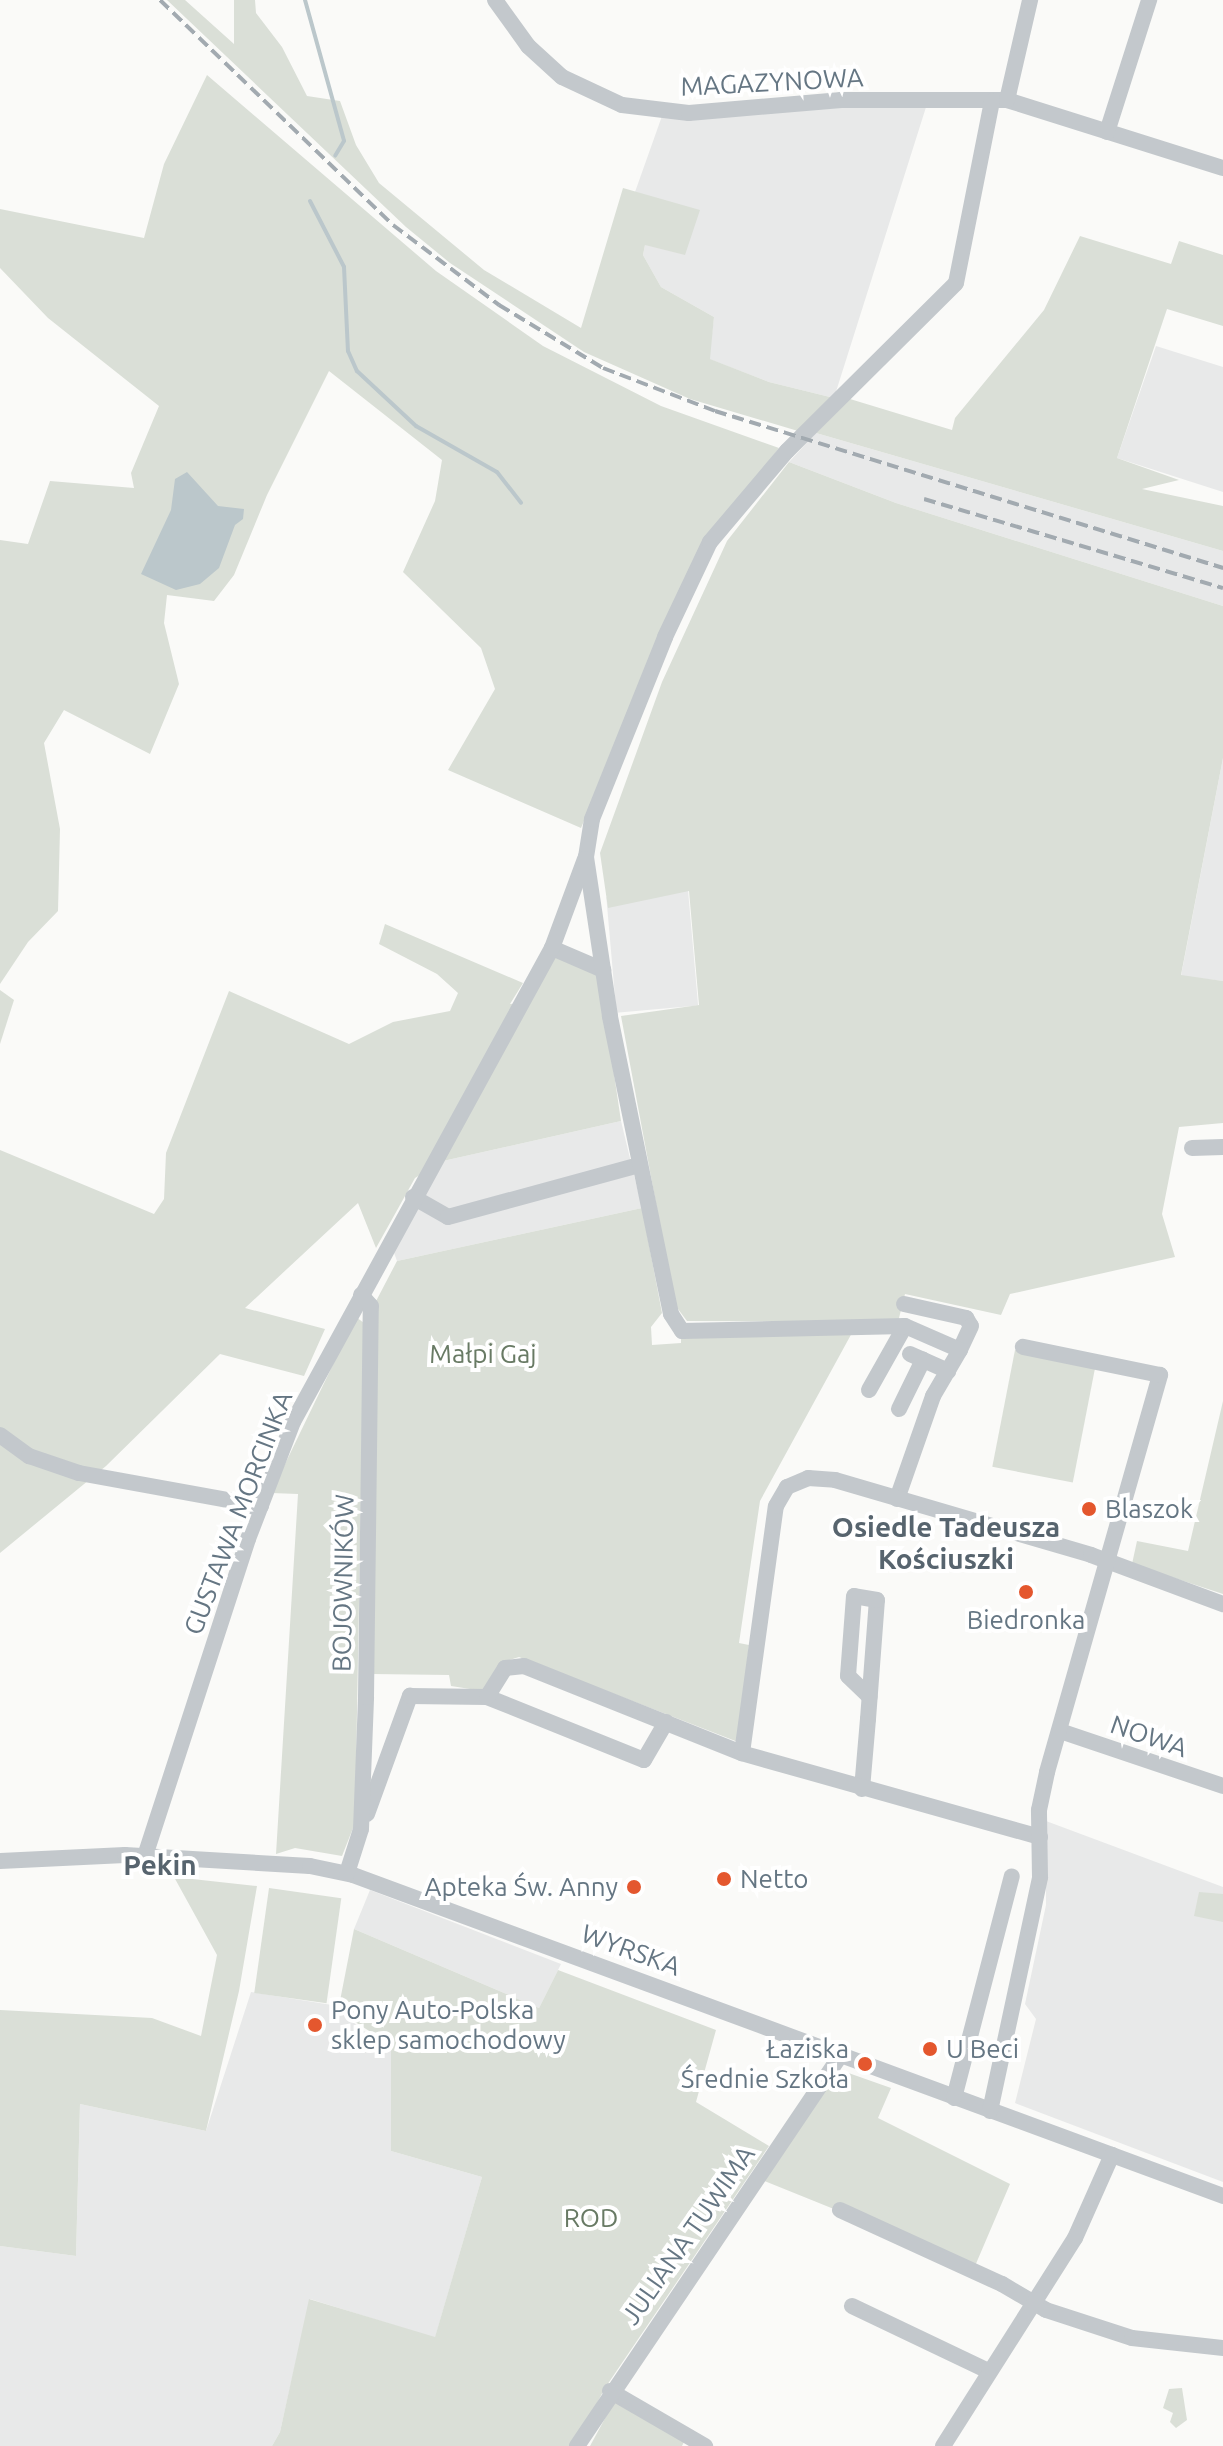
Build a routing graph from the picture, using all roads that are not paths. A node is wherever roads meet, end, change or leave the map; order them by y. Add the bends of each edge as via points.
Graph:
1 (495, 0) edge
2 (1030, 0) edge
3 (1149, 0) edge
4 (999, 101) junction
5 (1107, 132) junction
6 (1223, 168) edge
7 (586, 857) junction
8 (552, 948) junction
9 (603, 970) junction
10 (1223, 1147) edge
11 (1192, 1148) dead end
12 (640, 1165) junction
13 (412, 1199) junction
14 (361, 1295) junction
15 (904, 1304) dead end
16 (905, 1326) junction
17 (1023, 1347) dead end
18 (960, 1350) junction
19 (948, 1371) junction
20 (869, 1390) dead end
21 (899, 1409) dead end
22 (0, 1435) edge
23 (897, 1499) junction
24 (261, 1506) junction
25 (1107, 1563) junction
26 (1223, 1604) edge
27 (487, 1697) junction
28 (870, 1697) junction
29 (666, 1722) junction
30 (1060, 1731) junction
31 (742, 1753) junction
32 (1223, 1786) edge
33 (862, 1789) junction
34 (361, 1829) junction
35 (1040, 1837) junction
36 (145, 1856) junction
37 (0, 1861) edge
38 (347, 1873) junction
39 (1012, 1876) dead end
40 (841, 2054) junction
41 (954, 2098) junction
42 (990, 2111) junction
43 (1112, 2155) junction
44 (1223, 2196) edge
45 (840, 2210) dead end
46 (1033, 2300) junction
47 (852, 2306) dead end
48 (1223, 2348) edge
49 (988, 2371) junction
50 (610, 2391) junction
51 (577, 2446) edge
52 (705, 2446) edge
53 (943, 2446) edge

1 - 4 street, MAGAZYNOWA via 528,46 562,77 622,105 689,113 841,100
2 - 4 street
3 - 5 street
4 - 5 street, MAGAZYNOWA
4 - 7 street via 956,283 787,451 710,542 665,637 592,819
5 - 6 street, MAGAZYNOWA
7 - 8 street, GUSTAWA MORCINKA
7 - 9 street
8 - 9 street
8 - 13 street, GUSTAWA MORCINKA
9 - 12 street
10 - 11 street
12 - 13 street via 448,1217
12 - 16 street via 671,1314 682,1331
13 - 14 street, GUSTAWA MORCINKA
14 - 24 street, GUSTAWA MORCINKA via 293,1422
14 - 34 street, BOJOWNIKÓW via 371,1306
15 - 18 street via 966,1318 971,1326
16 - 18 street
16 - 20 street
17 - 25 street via 1160,1375
18 - 19 street
19 - 21 street via 917,1357
19 - 23 street via 933,1396
22 - 24 street via 29,1456 79,1473
23 - 25 street
23 - 31 street via 835,1480 808,1478 787,1487 776,1506
24 - 36 street, GUSTAWA MORCINKA
25 - 26 street
25 - 30 street
27 - 29 street via 505,1668 524,1666
27 - 29 street via 644,1760
27 - 34 street via 410,1696
28 - 28 street via 877,1600 854,1596 848,1676
28 - 33 street
29 - 31 street
30 - 32 street, NOWA
30 - 35 street via 1039,1810
31 - 33 street
33 - 35 street
34 - 38 street, BOJOWNIKÓW
35 - 42 street via 1040,1877
36 - 37 street, WYRSKA via 75,1854
36 - 38 street, WYRSKA
38 - 40 street, WYRSKA
39 - 41 street
40 - 41 street, WYRSKA
40 - 50 street, JULIANA TUWIMA
41 - 42 street, WYRSKA
42 - 43 street, WYRSKA
43 - 44 street, WYRSKA
43 - 46 street via 1075,2238
45 - 46 street
46 - 48 street via 1046,2310 1132,2338
46 - 49 street
47 - 49 street
49 - 53 street
50 - 51 street, JULIANA TUWIMA
50 - 52 street

